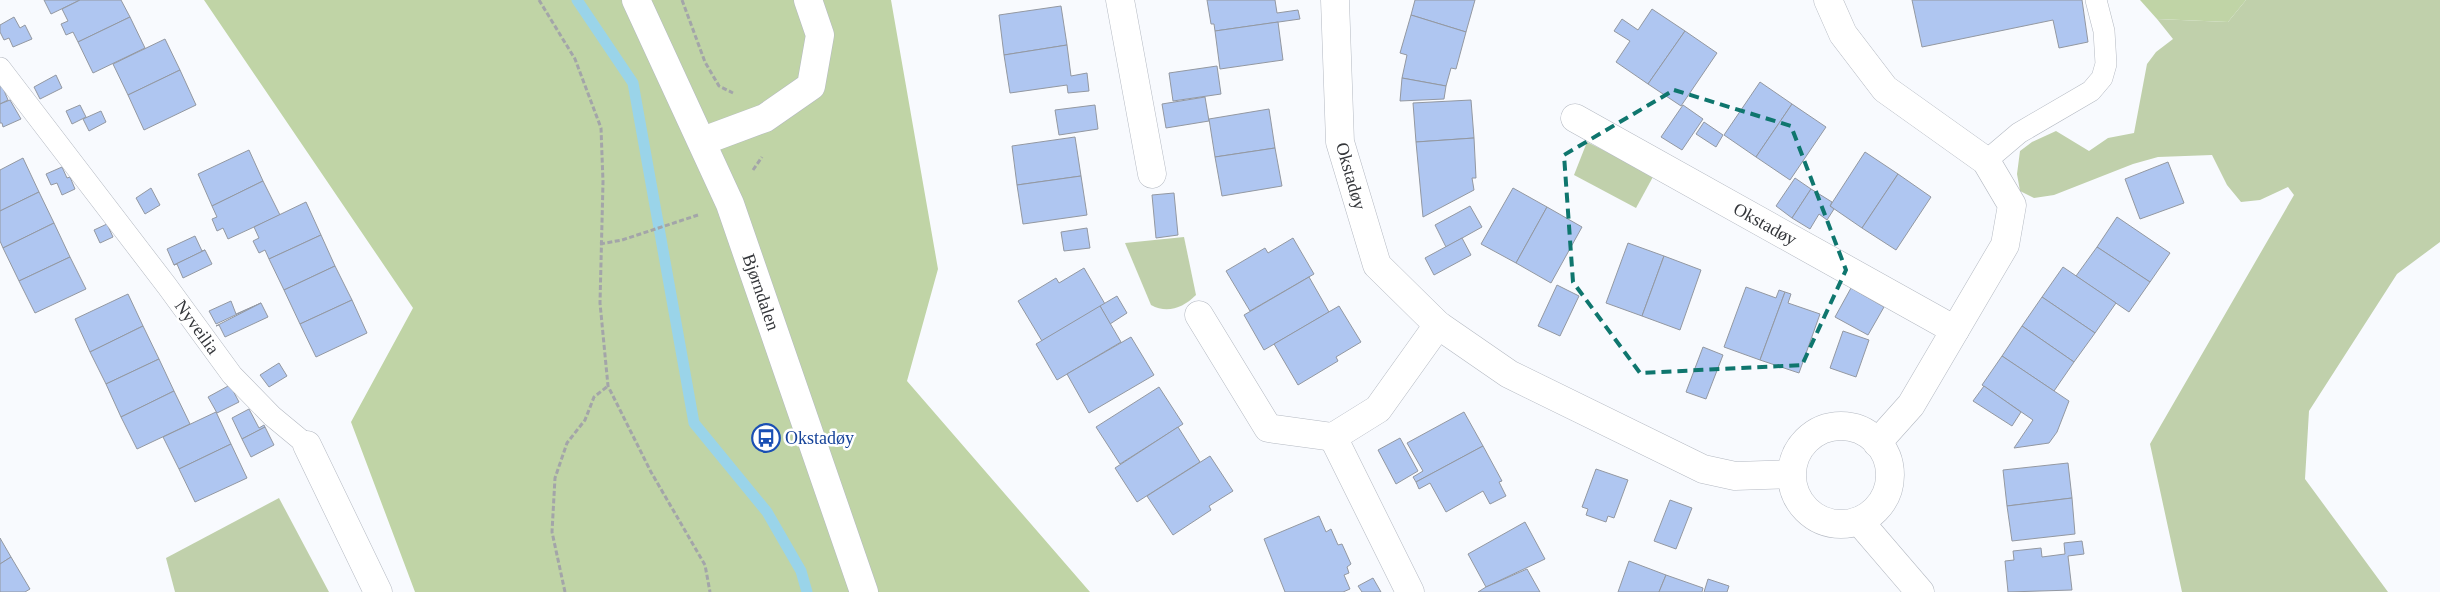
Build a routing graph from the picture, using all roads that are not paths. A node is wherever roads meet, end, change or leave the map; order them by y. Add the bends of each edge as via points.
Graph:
1 (636, 0) edge
2 (808, 0) edge
3 (1120, 0) edge
4 (1335, 0) edge
5 (1828, 0) edge
6 (2096, 0) edge
7 (0, 68) edge
8 (1575, 118) dead end
9 (703, 141) junction
10 (1986, 161) junction
11 (1152, 174) dead end
12 (1199, 314) dead end
13 (1438, 325) junction
14 (1955, 330) junction
15 (1333, 437) junction
16 (1878, 443) junction
17 (306, 445) joint
18 (1791, 474) junction
19 (1859, 521) junction
20 (378, 592) edge
21 (864, 592) edge
22 (1410, 592) edge
23 (1920, 592) edge

1 - 9 street, Bjørndalen
2 - 9 street via 820,35 811,86 765,118
3 - 11 street
4 - 13 street, Okstadøy via 1340,142 1374,256 1377,265
5 - 10 street via 1843,34 1885,89
6 - 10 lane via 2104,31 2106,64 2102,78 2091,91 2019,133
7 - 17 lane, Nyveilia via 150,262 232,375
8 - 14 street, Okstadøy
9 - 21 street, Bjørndalen via 730,204
10 - 14 street via 2012,205 2005,245
12 - 15 street via 1268,428
13 - 15 street via 1378,409
13 - 18 street, Okstadøy via 1509,374 1703,469 1735,476
14 - 16 street via 1911,406
15 - 22 street
16 - 18 street via 1858,429 1835,426 1813,434 1797,451
16 - 19 street via 1887,459 1890,477 1886,496 1875,511
17 - 20 street, Nyveilia
18 - 19 street via 1794,493 1805,509 1821,521 1840,524
19 - 23 street

